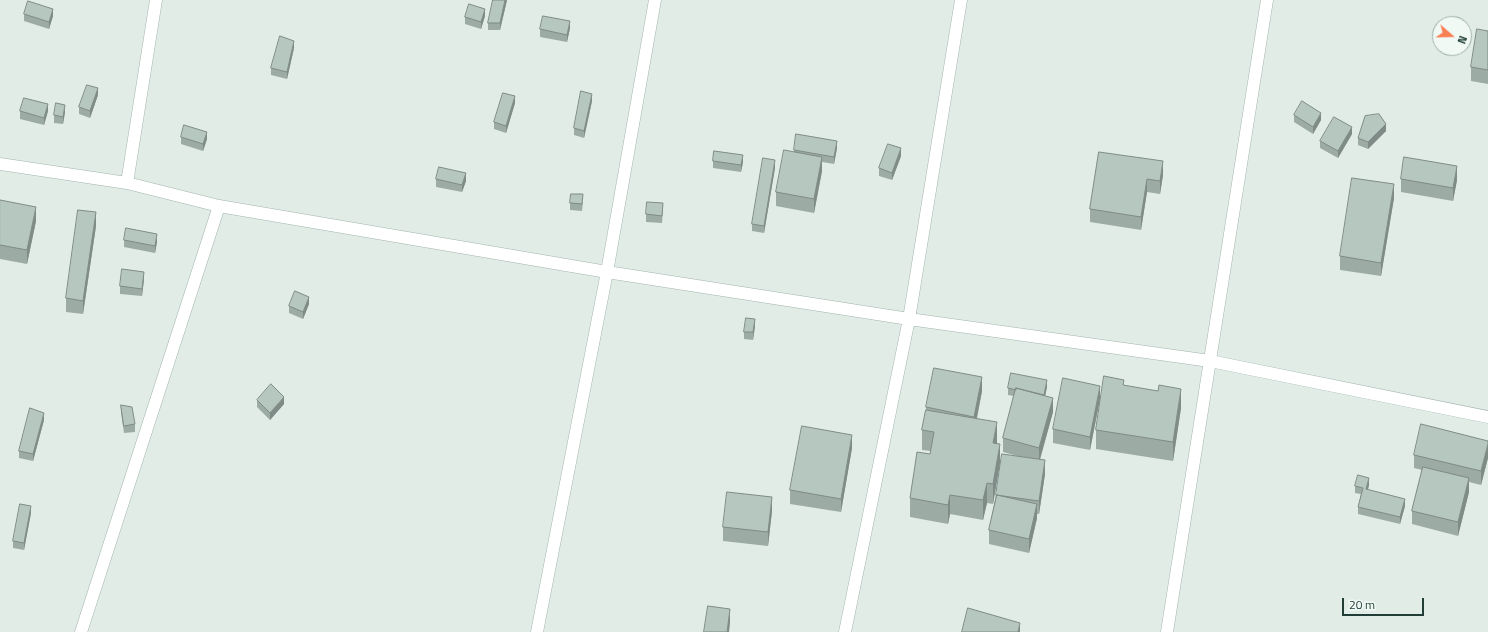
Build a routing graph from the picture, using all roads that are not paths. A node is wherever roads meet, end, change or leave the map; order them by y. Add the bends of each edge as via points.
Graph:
1 (156, 0) edge
2 (656, 0) edge
3 (961, 0) edge
4 (1268, 0) edge
5 (0, 164) edge
6 (127, 183) junction
7 (219, 206) junction
8 (607, 272) junction
9 (909, 319) junction
10 (1210, 361) junction
11 (1488, 417) edge
12 (81, 632) edge
13 (537, 632) edge
14 (844, 632) edge
15 (1168, 632) edge

1 - 6 street
2 - 8 street
3 - 9 street
4 - 10 street
5 - 6 street
6 - 7 street
7 - 8 street
7 - 12 street
8 - 9 street
8 - 13 street
9 - 10 street
9 - 14 street
10 - 11 street
10 - 15 street

